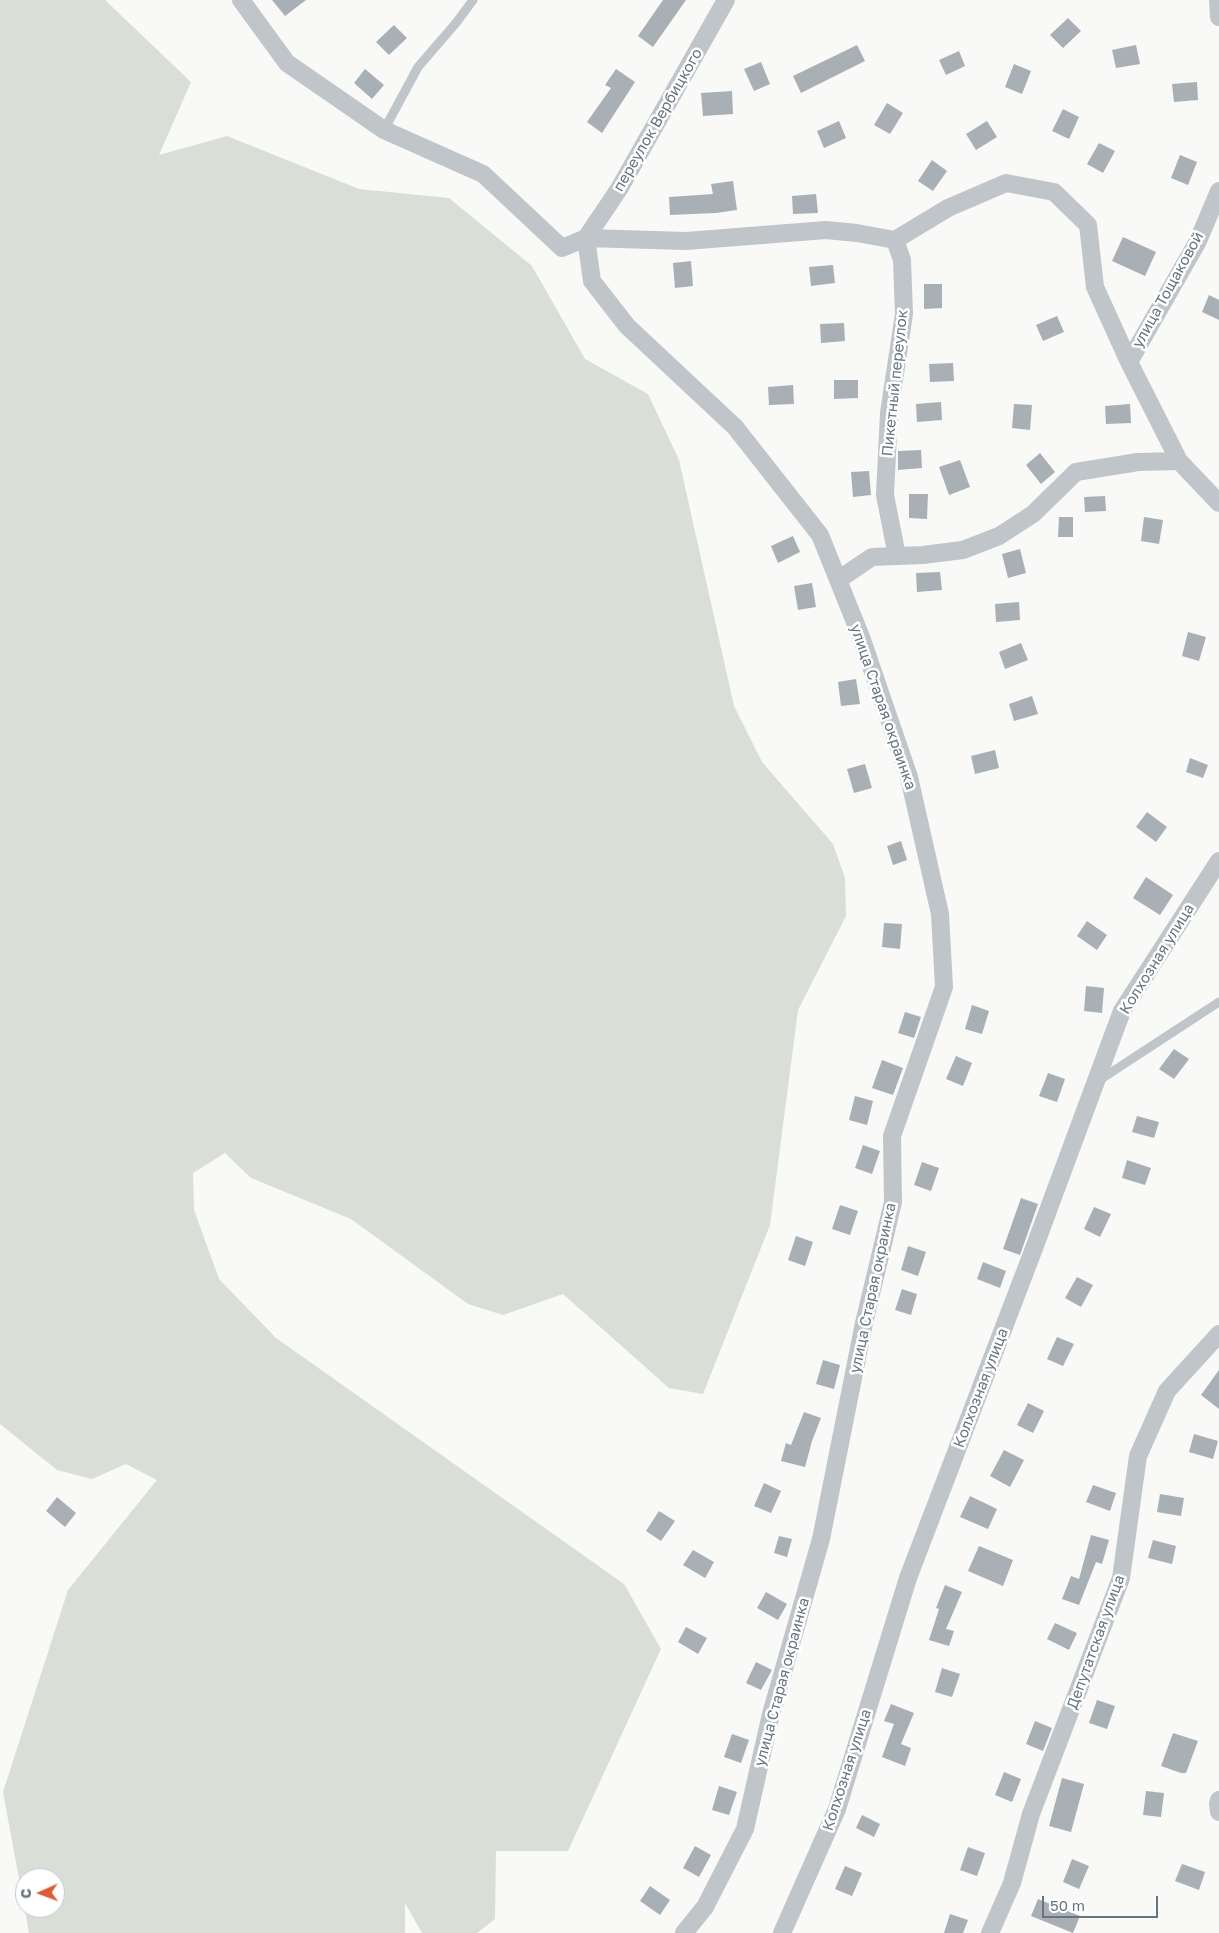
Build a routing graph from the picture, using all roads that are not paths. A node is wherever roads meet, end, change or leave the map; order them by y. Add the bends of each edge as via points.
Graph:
1 (241, 0) edge
2 (473, 0) edge
3 (726, 0) edge
4 (1218, 0) edge
5 (1219, 17) edge
6 (384, 130) junction
7 (1219, 191) edge
8 (586, 238) junction
9 (895, 240) junction
10 (1129, 362) junction
11 (1178, 461) junction
12 (1219, 503) edge
13 (897, 556) junction
14 (838, 580) junction
15 (1219, 861) edge
16 (1219, 1002) edge
17 (1095, 1083) junction
18 (1219, 1334) edge
19 (684, 1933) edge
20 (782, 1933) edge
21 (990, 1933) edge

1 - 6 street via 287,63
2 - 6 lane via 418,67
3 - 8 street, переулок Вербицкого via 619,189
4 - 5 street
6 - 8 street via 483,174 562,248
7 - 10 street, улица Тощаковой via 1198,240
8 - 9 street via 686,241 826,230
8 - 14 street, улица Старая окраинка via 592,281 627,326 736,427 820,535
9 - 10 street via 948,208 1006,183 1054,192 1088,225 1095,287
9 - 13 street, Пикетный переулок via 902,260 904,314 889,412 884,495
10 - 11 street
11 - 12 street
11 - 13 street via 1138,462 1076,472 1034,514 999,536 963,550
13 - 14 street via 872,557
14 - 19 street, улица Старая окраинка via 909,777 940,914 944,987 892,1136 893,1202 864,1323 821,1539 771,1714 746,1829 705,1907
15 - 17 street, Колхозная улица via 1122,1011
16 - 17 lane
17 - 20 street, Колхозная улица via 908,1578 837,1809
18 - 21 street, Депутатская улица via 1167,1391 1138,1456 1121,1578 1031,1814 1012,1883

